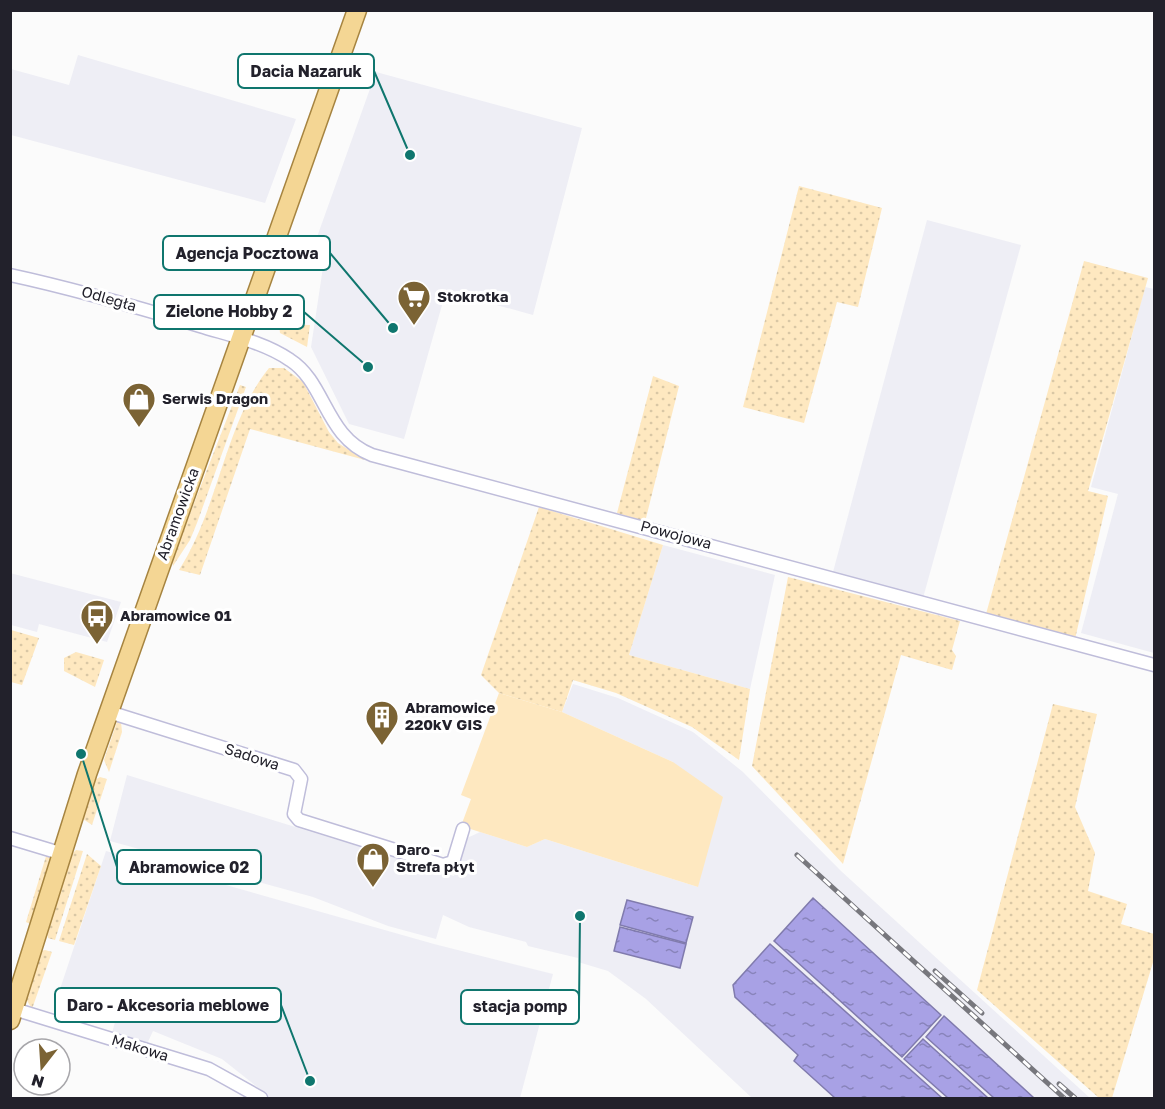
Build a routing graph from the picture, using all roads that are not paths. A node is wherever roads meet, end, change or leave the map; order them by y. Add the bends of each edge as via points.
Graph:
1 (357, 10) edge
2 (10, 275) edge
3 (240, 339) junction
4 (1155, 665) edge
5 (109, 712) junction
6 (463, 830) dead end
7 (10, 838) edge
8 (63, 855) junction
9 (12, 1014) edge
10 (261, 1098) edge

1 - 3 main road, Abramowicka
2 - 3 street, Odległa via 114,300
3 - 4 street, Powojowa via 280,354 300,368 343,435 377,456
3 - 5 main road, Abramowicka
5 - 6 street, Sadowa via 294,770 301,779 294,806 299,820 443,865 453,862
5 - 8 main road, Abramowicka
7 - 8 street
8 - 9 main road, Abramowicka
9 - 10 street, Makowa via 209,1069

